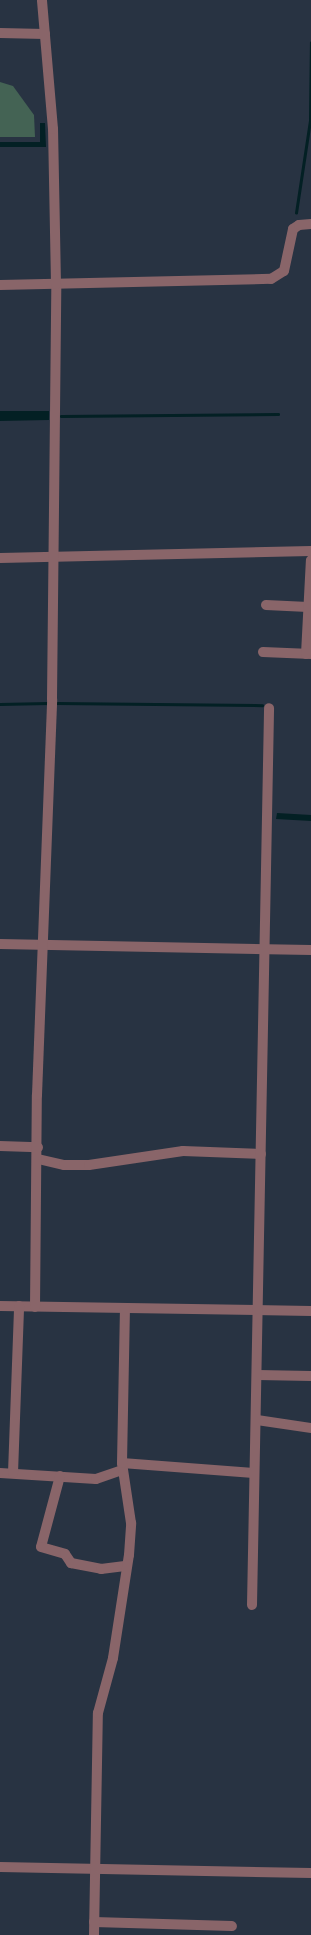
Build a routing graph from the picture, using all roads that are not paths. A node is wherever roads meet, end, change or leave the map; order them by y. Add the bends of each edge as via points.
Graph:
1 (42, 0) edge
2 (0, 33) edge
3 (45, 34) junction
4 (311, 224) edge
5 (56, 284) junction
6 (0, 285) edge
7 (311, 551) edge
8 (54, 556) junction
9 (0, 558) edge
10 (311, 560) edge
11 (266, 605) dead end
12 (308, 607) junction
13 (262, 652) dead end
14 (308, 654) edge
15 (269, 708) dead end
16 (0, 944) edge
17 (44, 944) junction
18 (266, 947) junction
19 (311, 950) edge
20 (0, 1146) edge
21 (38, 1147) junction
22 (261, 1154) junction
23 (38, 1159) junction
24 (0, 1306) edge
25 (19, 1306) junction
26 (35, 1307) junction
27 (125, 1308) junction
28 (259, 1310) junction
29 (311, 1312) edge
30 (258, 1375) junction
31 (311, 1376) edge
32 (257, 1420) junction
33 (311, 1428) edge
34 (122, 1466) junction
35 (254, 1472) junction
36 (0, 1473) edge
37 (13, 1473) junction
38 (60, 1476) junction
39 (127, 1566) junction
40 (252, 1605) dead end
41 (0, 1867) edge
42 (95, 1869) junction
43 (311, 1873) edge
44 (94, 1922) junction
45 (232, 1926) dead end
46 (94, 1935) edge

1 - 3 street
2 - 3 street
3 - 5 street via 53,129
4 - 5 street via 299,225 293,229 284,271 271,279
5 - 6 street
5 - 8 street
7 - 8 street
8 - 9 street
8 - 17 street
10 - 12 street
11 - 12 street
12 - 14 street
13 - 14 street
15 - 18 street
16 - 17 street
17 - 18 street
17 - 21 street via 37,1095
18 - 19 street
18 - 22 street
20 - 21 street
21 - 23 street
22 - 23 street via 183,1151 89,1165 64,1165
22 - 28 street
23 - 26 street
24 - 25 street
25 - 26 street
25 - 37 street
26 - 27 street
27 - 28 street
27 - 34 street
28 - 29 street
28 - 30 street
30 - 31 street
30 - 32 street
32 - 33 street
32 - 35 street
34 - 35 street
34 - 38 street via 96,1479
34 - 39 street via 131,1523
35 - 40 street
36 - 37 street
37 - 38 street
38 - 39 street via 41,1546 65,1554 71,1563 101,1569
39 - 42 street via 113,1658 98,1713
41 - 42 street
42 - 43 street
42 - 44 street
44 - 45 street
44 - 46 street

